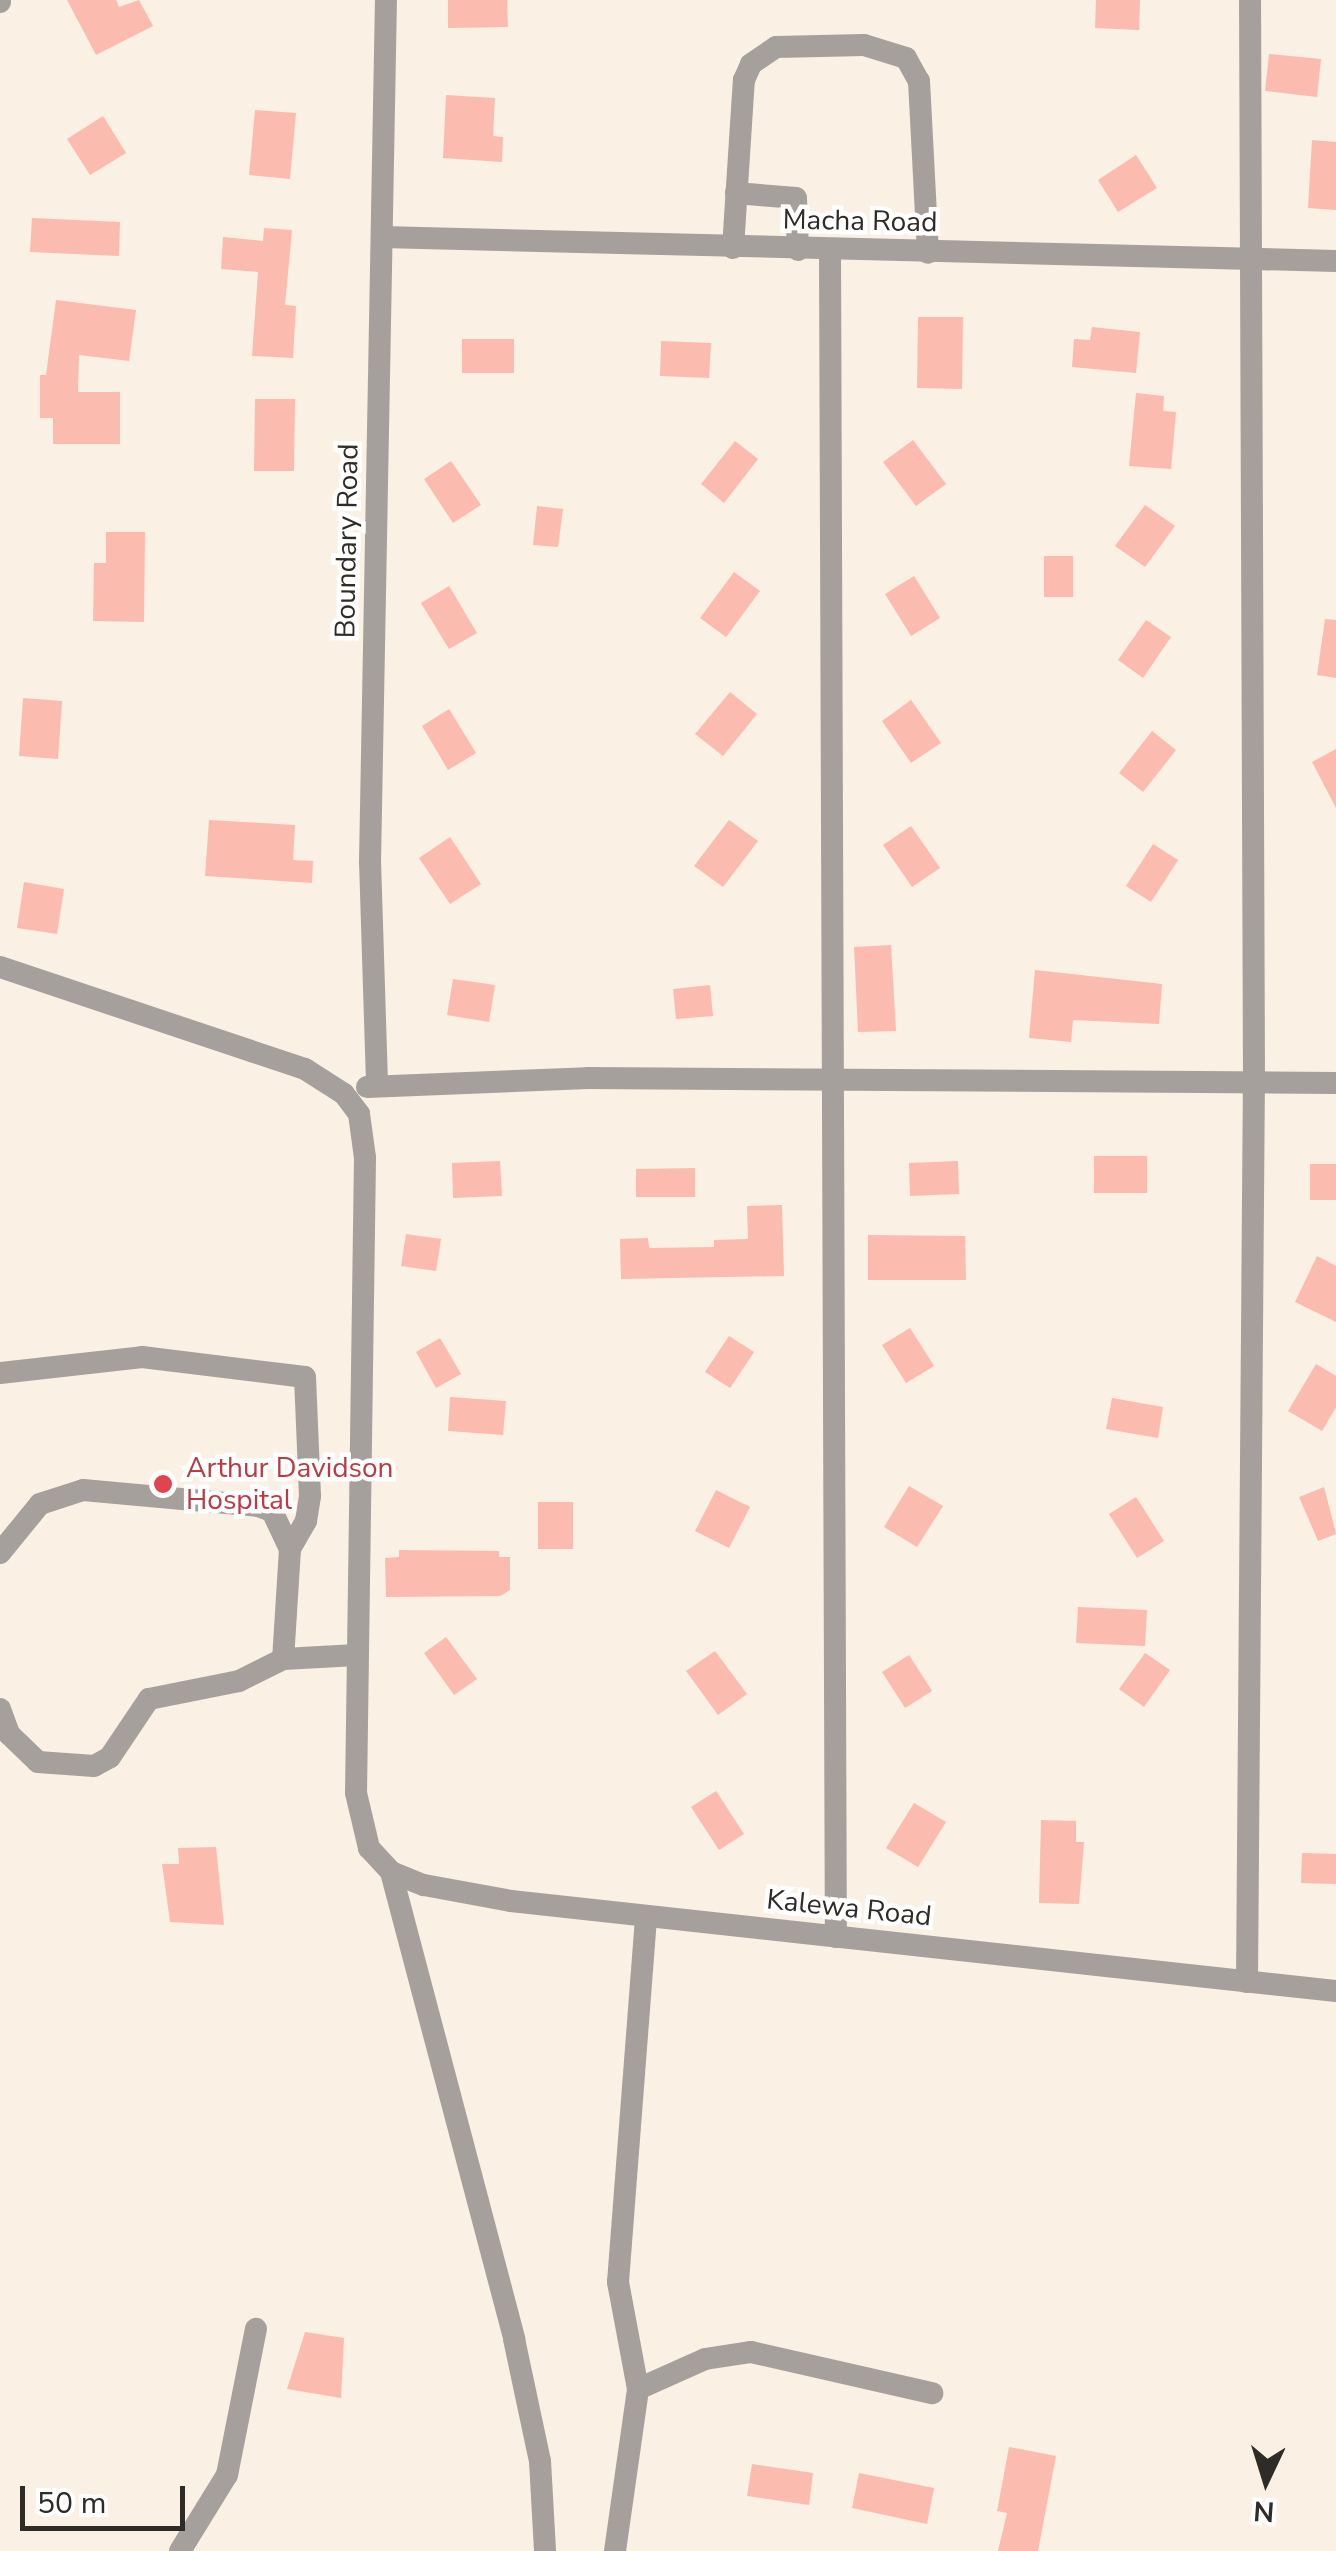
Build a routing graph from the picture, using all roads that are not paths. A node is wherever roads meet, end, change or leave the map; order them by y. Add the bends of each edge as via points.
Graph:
1 (386, 0) edge
2 (1250, 0) edge
3 (736, 194) junction
4 (382, 237) junction
5 (733, 248) junction
6 (798, 250) junction
7 (830, 251) junction
8 (928, 253) junction
9 (1250, 260) junction
10 (1336, 261) edge
11 (0, 967) edge
12 (1254, 1080) junction
13 (1336, 1083) edge
14 (377, 1084) junction
15 (832, 1084) junction
16 (344, 1094) junction
17 (0, 1373) edge
18 (290, 1549) junction
19 (0, 1553) edge
20 (357, 1655) junction
21 (283, 1659) junction
22 (0, 1709) edge
23 (391, 1872) junction
24 (646, 1918) junction
25 (836, 1936) junction
26 (1247, 1982) junction
27 (1336, 1991) edge
28 (256, 2329) dead end
29 (638, 2388) junction
30 (932, 2393) dead end
31 (180, 2551) edge
32 (545, 2551) edge
33 (614, 2551) edge

1 - 4 street, Boundary Road
2 - 9 street
3 - 5 street
3 - 6 street via 796,198
3 - 8 street via 744,80 759,55 776,47 864,44 891,51 906,58 918,81
4 - 5 street, Macha Road
4 - 14 street, Boundary Road via 370,863
5 - 6 street, Macha Road
6 - 7 street, Macha Road
7 - 8 street, Macha Road
7 - 15 street
8 - 9 street, Macha Road
9 - 10 street, Macha Road
9 - 12 street
11 - 16 street via 305,1069
12 - 13 street
12 - 15 street
12 - 26 street
14 - 15 street via 588,1078
14 - 16 street
15 - 25 street
16 - 20 street via 358,1114 365,1158
17 - 18 street via 142,1357 305,1376 310,1496 306,1521
18 - 19 street via 272,1511 258,1506 83,1490 40,1504
18 - 21 street
20 - 21 street
20 - 23 street via 356,1793 369,1848
21 - 22 street via 239,1681 149,1699 110,1757 94,1766 38,1762 9,1734
23 - 24 street, Kalewa Road via 468,1896
23 - 32 street via 514,2339 540,2461
24 - 25 street, Kalewa Road
24 - 29 street via 618,2282
25 - 26 street, Kalewa Road
26 - 27 street, Kalewa Road
28 - 31 street via 226,2475
29 - 30 street via 705,2359 751,2352
29 - 33 street

